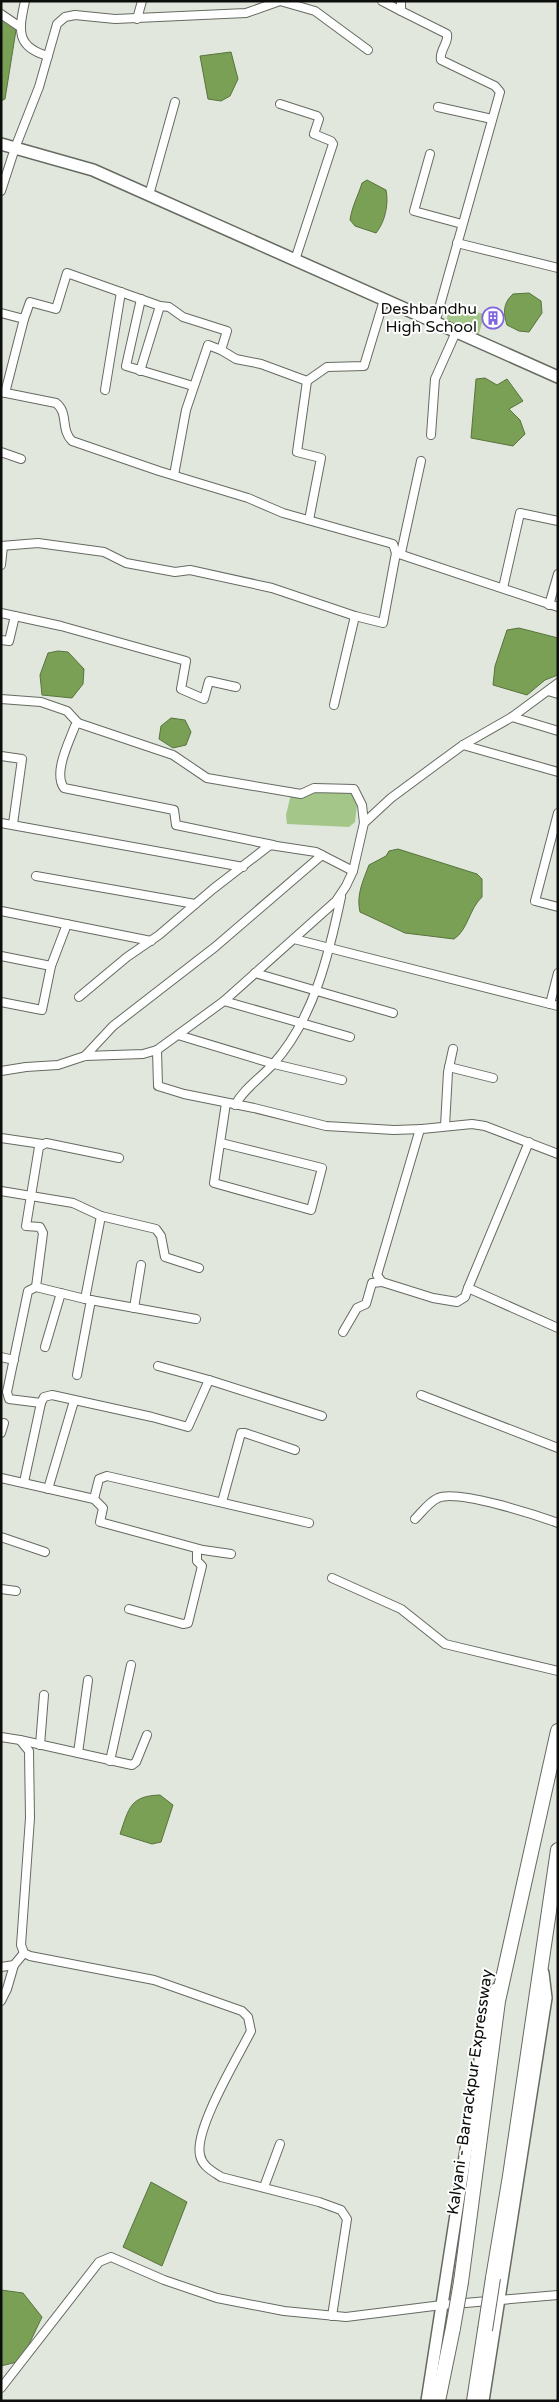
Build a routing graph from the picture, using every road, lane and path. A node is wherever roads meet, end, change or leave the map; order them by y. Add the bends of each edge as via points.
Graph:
1 (26, 1) edge
2 (142, 1) edge
3 (252, 1) edge
4 (280, 1) edge
5 (382, 1) edge
6 (401, 1) edge
7 (252, 11) junction
8 (401, 11) junction
9 (1, 14) edge
10 (137, 18) junction
11 (20, 26) junction
12 (368, 50) dead end
13 (48, 56) junction
14 (175, 102) dead end
15 (280, 104) dead end
16 (438, 107) dead end
17 (492, 119) junction
18 (1, 144) edge
19 (15, 148) junction
20 (430, 154) dead end
21 (1, 191) edge
22 (148, 195) junction
23 (462, 224) junction
24 (457, 243) junction
25 (295, 260) junction
26 (558, 268) edge
27 (121, 292) junction
28 (141, 299) junction
29 (384, 300) junction
30 (160, 306) junction
31 (1, 313) edge
32 (24, 319) junction
33 (435, 323) junction
34 (456, 332) junction
35 (221, 350) junction
36 (140, 371) junction
37 (558, 377) edge
38 (307, 381) junction
39 (193, 386) junction
40 (105, 390) dead end
41 (3, 392) edge
42 (431, 435) dead end
43 (1, 452) edge
44 (21, 459) dead end
45 (421, 461) dead end
46 (174, 475) junction
47 (310, 520) junction
48 (558, 521) edge
49 (2, 546) edge
50 (398, 553) junction
51 (1, 565) edge
52 (558, 574) edge
53 (502, 588) junction
54 (549, 605) junction
55 (558, 607) edge
56 (1, 613) edge
57 (15, 616) junction
58 (355, 616) junction
59 (1, 640) edge
60 (558, 683) edge
61 (236, 687) dead end
62 (548, 691) junction
63 (558, 694) edge
64 (1, 699) edge
65 (334, 705) dead end
66 (512, 718) junction
67 (78, 723) junction
68 (558, 731) edge
69 (464, 745) junction
70 (1, 756) edge
71 (558, 772) edge
72 (558, 813) edge
73 (364, 822) junction
74 (1, 823) edge
75 (13, 824) junction
76 (272, 845) junction
77 (322, 855) junction
78 (243, 867) junction
79 (353, 870) junction
80 (36, 876) dead end
81 (342, 895) junction
82 (195, 904) junction
83 (558, 907) edge
84 (1, 911) edge
85 (66, 924) junction
86 (294, 938) junction
87 (151, 940) junction
88 (329, 948) junction
89 (1, 956) edge
90 (51, 966) junction
91 (255, 973) junction
92 (558, 974) edge
93 (317, 990) junction
94 (80, 997) dead end
95 (224, 1001) junction
96 (1, 1002) edge
97 (554, 1005) edge
98 (393, 1013) dead end
99 (301, 1023) junction
100 (178, 1035) junction
101 (350, 1037) dead end
102 (453, 1048) dead end
103 (158, 1050) junction
104 (85, 1056) junction
105 (274, 1064) junction
106 (449, 1067) junction
107 (1, 1071) edge
108 (493, 1078) dead end
109 (342, 1080) dead end
110 (226, 1103) junction
111 (235, 1105) junction
112 (445, 1126) junction
113 (420, 1130) junction
114 (1, 1138) edge
115 (529, 1142) junction
116 (42, 1144) junction
117 (221, 1144) junction
118 (558, 1154) edge
119 (118, 1158) dead end
120 (1, 1191) edge
121 (30, 1197) junction
122 (101, 1216) junction
123 (141, 1265) dead end
124 (199, 1268) dead end
125 (382, 1282) junction
126 (36, 1287) junction
127 (468, 1288) junction
128 (61, 1293) junction
129 (88, 1300) junction
130 (134, 1308) junction
131 (196, 1319) dead end
132 (558, 1328) edge
133 (343, 1332) dead end
134 (45, 1347) dead end
135 (1, 1357) edge
136 (14, 1360) junction
137 (158, 1366) dead end
138 (78, 1376) dead end
139 (209, 1380) junction
140 (421, 1395) dead end
141 (74, 1401) junction
142 (41, 1403) junction
143 (322, 1416) dead end
144 (4, 1423) dead end
145 (1, 1433) edge
146 (558, 1448) edge
147 (295, 1450) dead end
148 (1, 1478) edge
149 (24, 1482) junction
150 (48, 1489) junction
151 (94, 1499) junction
152 (222, 1502) junction
153 (415, 1519) dead end
154 (309, 1523) dead end
155 (558, 1523) edge
156 (1, 1537) edge
157 (197, 1549) junction
158 (45, 1552) dead end
159 (231, 1554) dead end
160 (332, 1578) dead end
161 (1, 1589) edge
162 (16, 1591) dead end
163 (129, 1609) dead end
164 (131, 1664) dead end
165 (558, 1671) edge
166 (88, 1680) dead end
167 (44, 1695) dead end
168 (558, 1731) edge
169 (147, 1736) dead end
170 (1, 1737) edge
171 (20, 1740) junction
172 (40, 1745) junction
173 (78, 1754) junction
174 (110, 1761) junction
175 (558, 1850) edge
176 (24, 1953) junction
177 (541, 1959) junction
178 (506, 1962) junction
179 (14, 1965) junction
180 (1, 1967) edge
181 (1, 2001) edge
182 (280, 2144) dead end
183 (264, 2187) junction
184 (558, 2295) edge
185 (493, 2302) junction
186 (442, 2305) junction
187 (332, 2316) junction
188 (1, 2388) edge
189 (427, 2401) edge
190 (438, 2401) edge
191 (474, 2401) edge
192 (483, 2401) edge

1 - 11 street
2 - 10 street
3 - 7 street
4 - 7 street
4 - 12 street via 315,11
5 - 8 street
6 - 8 street
7 - 10 street
8 - 17 street via 448,34 440,54 441,60 498,88 500,96
9 - 11 street
10 - 13 street via 65,17 57,24
11 - 13 street via 24,42 34,52
13 - 19 street
14 - 22 street
15 - 25 street via 317,116 314,134 333,144
16 - 17 street
17 - 23 street
18 - 19 street
19 - 21 street
19 - 22 street via 93,170
20 - 23 street via 414,211
22 - 25 street
23 - 24 street
24 - 26 street
24 - 33 street
25 - 29 street
27 - 28 street
27 - 32 street via 66,273 56,309 30,302
27 - 40 street
28 - 30 street
28 - 36 street via 126,366
29 - 33 street
29 - 38 street via 364,366 327,367
30 - 35 street via 226,331
30 - 36 street
31 - 32 street
32 - 41 street
33 - 34 street
34 - 37 street
34 - 42 street via 435,379
35 - 38 street via 236,360 261,364
35 - 39 street via 208,346
36 - 39 street
38 - 47 street via 296,452 321,458
39 - 46 street
41 - 46 street via 56,402 64,415 64,429 72,441
43 - 44 street
45 - 50 street
46 - 47 street
47 - 50 street via 393,544
48 - 53 street via 520,513
49 - 51 street
49 - 58 street via 38,543 104,552 126,562 174,572 190,570 283,591
50 - 53 street
50 - 58 street via 383,622
52 - 54 street
53 - 54 street
54 - 55 street
56 - 57 street
57 - 59 street via 8,641
57 - 61 street via 186,662 181,689 204,699 209,681
58 - 65 street
60 - 62 street
62 - 63 street
62 - 66 street
64 - 67 street via 41,702 67,711
66 - 68 street
66 - 69 street
67 - 73 street via 173,754 207,778 300,794 314,788 354,790 362,805
67 - 76 street via 63,759 60,783 64,788 174,810 176,825
69 - 71 street
69 - 73 street via 391,798
70 - 75 street via 22,759
72 - 83 street via 535,901
73 - 79 street
74 - 75 street
75 - 78 street
76 - 77 street
76 - 78 street
77 - 79 street
77 - 104 street via 215,947 113,1026
78 - 82 street
79 - 81 street
80 - 82 street
81 - 86 street
81 - 88 street
82 - 87 street
84 - 85 street
85 - 87 street
85 - 90 street
86 - 88 street
86 - 91 street
87 - 94 street
88 - 93 street
88 - 97 street
89 - 90 street
90 - 96 street via 42,1010
91 - 93 street
91 - 95 street
92 - 97 street
93 - 98 street
93 - 99 street
95 - 99 street
95 - 100 street
99 - 101 street
99 - 105 street
100 - 103 street
100 - 105 street
102 - 106 street
103 - 104 street via 143,1054
103 - 110 street via 158,1086
104 - 107 street via 58,1065
105 - 109 street
105 - 111 street via 246,1088
106 - 108 street
106 - 112 street
110 - 111 street
110 - 117 street
111 - 113 street via 326,1126
112 - 113 street
112 - 115 street via 485,1126
113 - 125 street via 378,1275
114 - 116 street
115 - 118 street
115 - 127 street
116 - 119 street
116 - 121 street
117 - 117 street via 214,1183 312,1210 322,1168
120 - 121 street
121 - 122 street via 73,1203
121 - 126 street via 26,1226 40,1227 43,1232
122 - 124 street via 156,1229 161,1236 165,1257
122 - 129 street
123 - 130 street
125 - 127 street via 457,1302 465,1296
125 - 133 street via 372,1283 366,1304 357,1308
126 - 128 street
126 - 136 street via 28,1291
127 - 132 street
128 - 129 street
128 - 134 street
129 - 130 street
129 - 138 street
130 - 131 street
135 - 136 street
136 - 142 street via 7,1392 10,1399
137 - 139 street
139 - 141 street via 188,1427
139 - 143 street
140 - 146 street
141 - 142 street via 52,1395 44,1397
141 - 150 street
142 - 149 street
144 - 145 street
147 - 152 street via 241,1433
148 - 149 street
149 - 150 street
150 - 151 street
151 - 152 street via 99,1479 107,1476
151 - 157 street via 102,1508 100,1522
152 - 154 street
153 - 155 street via 431,1502 447,1496 495,1503
156 - 158 street
157 - 159 street
157 - 163 street via 197,1561 202,1566 188,1623
160 - 165 street via 401,1609 445,1644
161 - 162 street
164 - 174 street
166 - 173 street
167 - 172 street
168 - 178 highway, Kalyani - Barrackpur Expressway
169 - 174 street via 134,1764
170 - 171 street
171 - 172 street
171 - 176 street via 29,1751 27,1881 20,1945
172 - 173 street
173 - 174 street
175 - 177 highway
176 - 179 street
176 - 183 street via 154,1980 242,2011 248,2017 251,2032 210,2114 200,2138 199,2153 209,2169 221,2177
177 - 185 highway, bridge via 493,2278
177 - 185 street via 546,1998
178 - 186 street via 488,2009
178 - 190 highway, Kalyani - Barrackpur Expressway, bridge via 461,2282
179 - 180 street
179 - 181 street
182 - 183 street
183 - 187 street via 319,2202 345,2213 347,2219
184 - 185 street
185 - 186 street
185 - 191 highway, bridge via 485,2330
185 - 192 street
186 - 187 street
186 - 189 street
187 - 188 street via 217,2298 111,2257 104,2258

